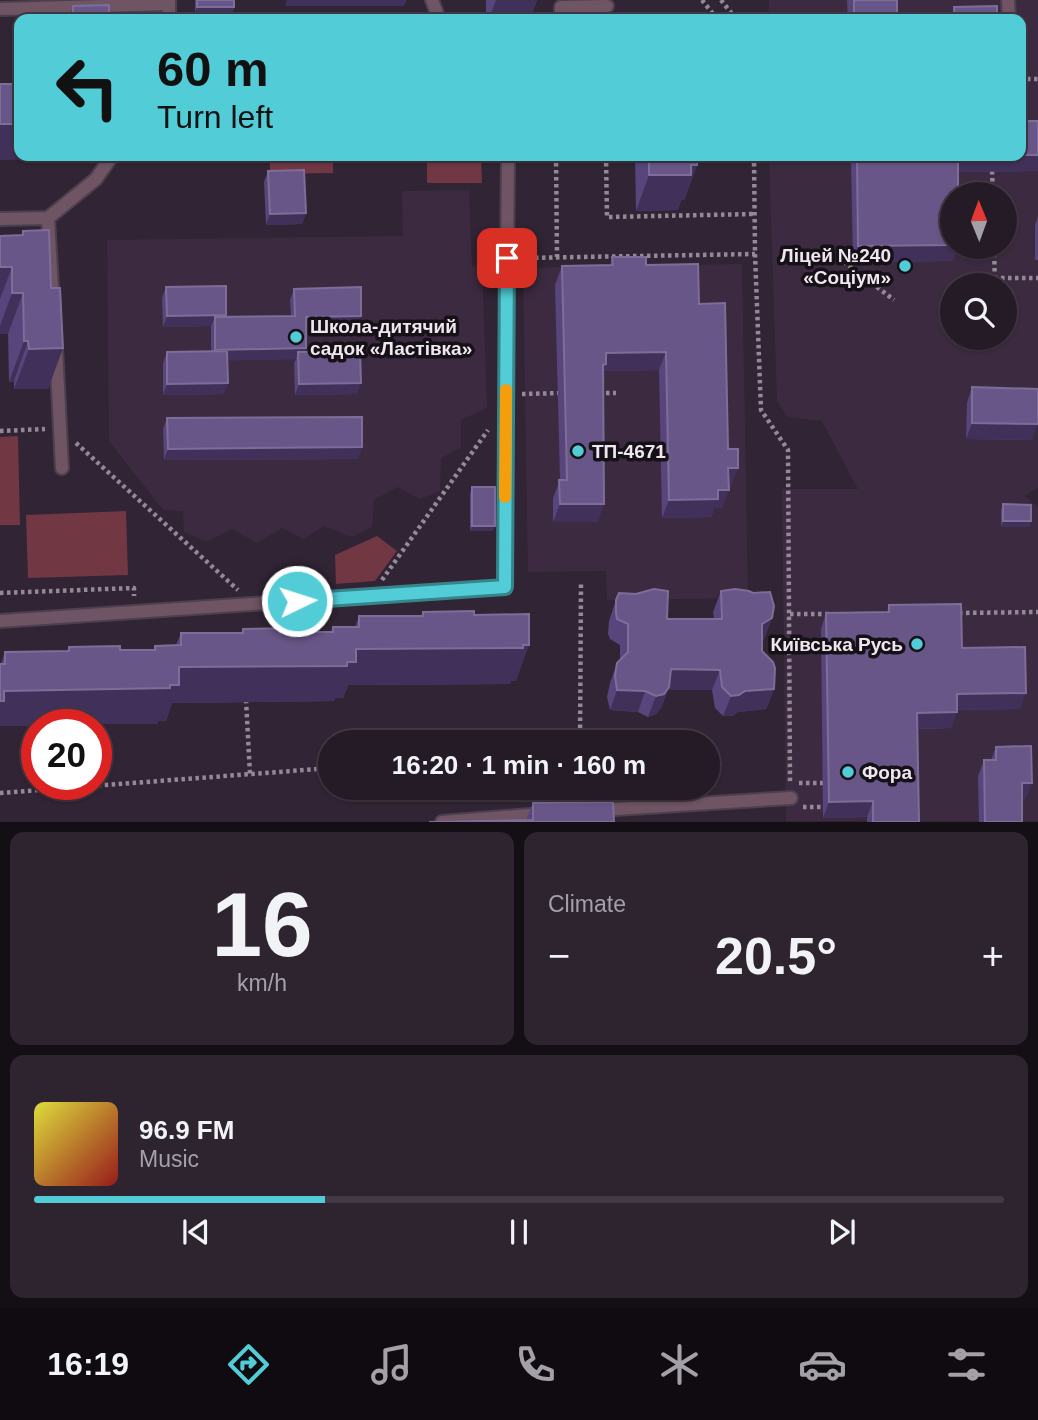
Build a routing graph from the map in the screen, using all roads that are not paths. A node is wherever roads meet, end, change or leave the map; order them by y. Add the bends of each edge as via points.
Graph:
1 (169, 2) edge
2 (607, 6) dead end
3 (0, 9) edge
4 (561, 14) edge
5 (109, 161) edge
6 (508, 161) edge
7 (48, 218) junction
8 (0, 219) edge
9 (62, 468) dead end
10 (0, 621) edge
11 (790, 798) road end
12 (581, 811) edge
13 (553, 813) edge
14 (617, 815) edge
15 (442, 821) edge

1 - 3 lane
2 - 4 lane via 561,7
5 - 7 lane via 96,179
6 - 10 lane via 505,587
7 - 8 lane
7 - 9 lane
11 - 14 lane
12 - 14 lane
13 - 15 lane

